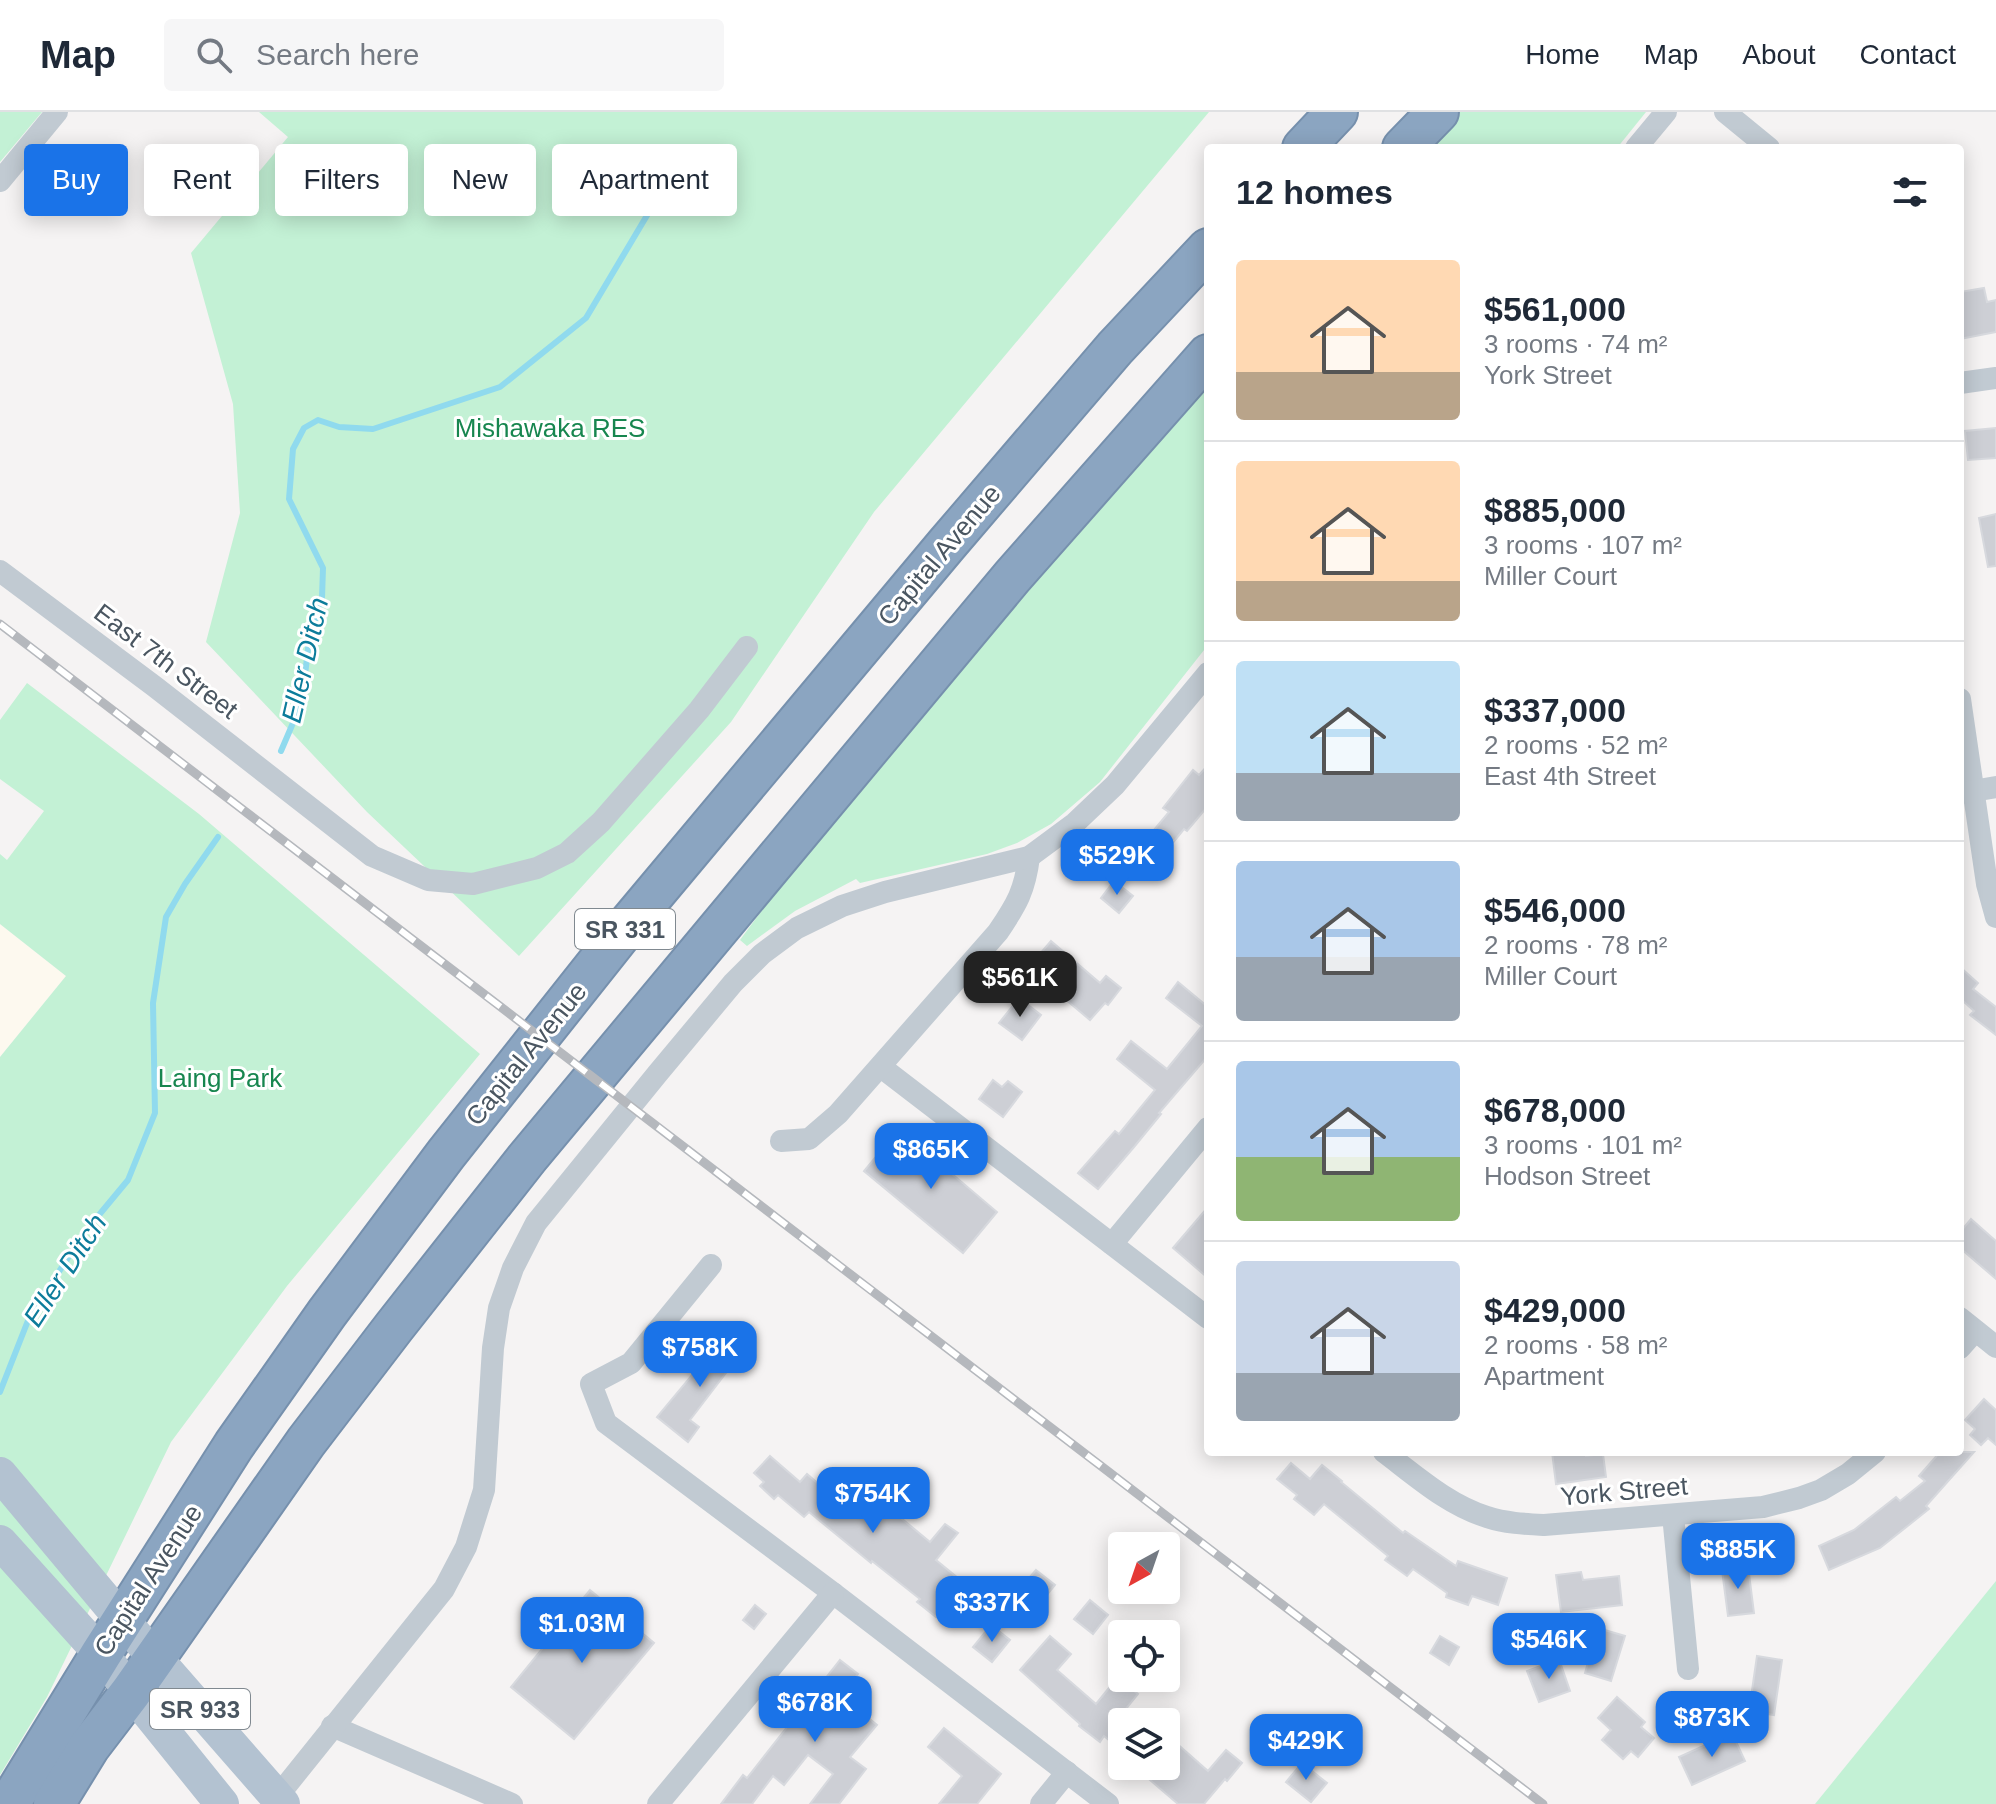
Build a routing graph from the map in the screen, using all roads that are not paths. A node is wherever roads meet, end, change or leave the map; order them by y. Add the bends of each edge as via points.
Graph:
1 (57, 112) edge
2 (1337, 112) edge
3 (1438, 112) edge
4 (1666, 112) edge
5 (1725, 112) edge
6 (1307, 144) edge
7 (1407, 144) edge
8 (1639, 144) edge
9 (1764, 144) edge
10 (0, 181) edge
11 (1204, 253) edge
12 (1204, 360) edge
13 (1996, 378) edge
14 (1964, 382) edge
15 (0, 571) edge
16 (747, 647) dead end
17 (1204, 689) edge
18 (1964, 761) edge
19 (1996, 787) edge
20 (1966, 792) edge
21 (1029, 857) junction
22 (1996, 917) edge
23 (881, 1067) junction
24 (1204, 1133) edge
25 (781, 1141) dead end
26 (1112, 1244) junction
27 (711, 1265) dead end
28 (1204, 1315) edge
29 (1965, 1332) edge
30 (1996, 1347) edge
31 (1389, 1456) edge
32 (1870, 1456) edge
33 (0, 1474) edge
34 (1673, 1515) junction
35 (0, 1542) edge
36 (833, 1593) junction
37 (123, 1621) junction
38 (101, 1654) junction
39 (155, 1657) junction
40 (1688, 1669) dead end
41 (131, 1692) junction
42 (332, 1726) junction
43 (1067, 1772) junction
44 (280, 1800) edge
45 (9, 1804) edge
46 (54, 1804) edge
47 (222, 1804) edge
48 (512, 1804) edge
49 (658, 1804) edge
50 (1041, 1804) edge
51 (1108, 1804) edge

1 - 10 street
2 - 6 highway
3 - 7 highway
4 - 8 street
5 - 9 street
11 - 37 highway, Capital Avenue / SR 331 via 947,544 627,926 446,1154 234,1445
12 - 39 highway, Capital Avenue / SR 331 via 1012,577 528,1157 306,1442
13 - 14 street
15 - 16 street, East 7th Street via 372,856 428,880 473,884 537,868 567,853 601,822
17 - 21 street via 1115,785
18 - 20 street
19 - 20 street
20 - 22 street
21 - 23 street via 1017,905 998,932
21 - 42 street via 885,892 797,928 733,983 564,1186 536,1223 499,1308 484,1490 466,1547 444,1589
23 - 25 street via 809,1139
23 - 26 street
24 - 26 street
26 - 28 street
27 - 36 street via 631,1363 591,1384 606,1423
29 - 30 street
31 - 34 street, York Street via 1461,1507 1516,1524
32 - 34 street, York Street via 1821,1490 1799,1498 1763,1507
33 - 37 main road, SR 933
34 - 40 street
35 - 38 main road, SR 933
36 - 43 street
36 - 49 street
37 - 38 highway, Capital Avenue / SR 331
37 - 39 main road, SR 933
38 - 41 main road, SR 933
38 - 45 highway, Capital Avenue / SR 331
39 - 41 highway, Capital Avenue / SR 331
39 - 44 main road, SR 933
41 - 46 highway, Capital Avenue / SR 331
41 - 47 main road, SR 933
42 - 44 street
42 - 48 street
43 - 50 street
43 - 51 street

